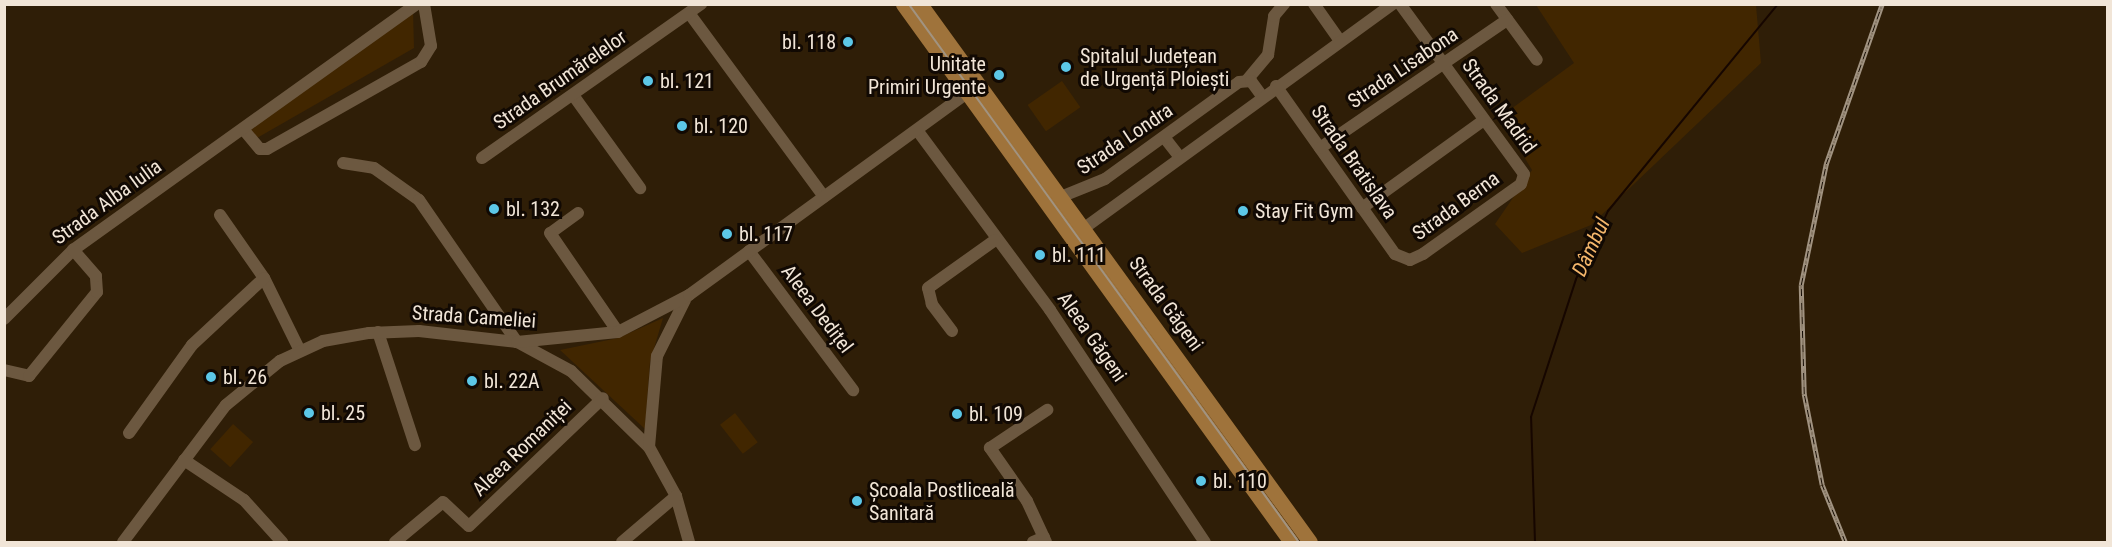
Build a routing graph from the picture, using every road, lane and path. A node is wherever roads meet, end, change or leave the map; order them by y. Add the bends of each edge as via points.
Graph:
1 (417, 4) edge
2 (424, 4) edge
3 (701, 4) edge
4 (903, 4) edge
5 (920, 4) edge
6 (1284, 4) edge
7 (1314, 4) edge
8 (1393, 4) edge
9 (1400, 4) edge
10 (1496, 4) edge
11 (689, 13) junction
12 (1507, 20) junction
13 (1340, 41) junction
14 (1537, 60) dead end
15 (1442, 61) junction
16 (1247, 80) junction
17 (1276, 86) junction
18 (973, 89) junction
19 (573, 95) junction
20 (1261, 95) junction
21 (1484, 120) junction
22 (243, 129) junction
23 (917, 130) junction
24 (1164, 137) junction
25 (1320, 148) junction
26 (1179, 156) junction
27 (482, 158) dead end
28 (343, 163) dead end
29 (1524, 174) joint
30 (640, 188) dead end
31 (1063, 196) junction
32 (824, 197) junction
33 (1362, 208) junction
34 (578, 213) dead end
35 (220, 215) dead end
36 (1086, 228) junction
37 (1071, 237) junction
38 (995, 240) junction
39 (73, 250) junction
40 (749, 251) junction
41 (1403, 259) joint
42 (264, 278) junction
43 (689, 294) junction
44 (4, 319) edge
45 (952, 331) dead end
46 (378, 332) junction
47 (618, 332) junction
48 (517, 342) junction
49 (300, 351) junction
50 (4, 370) edge
51 (853, 390) dead end
52 (603, 398) junction
53 (1047, 410) dead end
54 (129, 433) dead end
55 (415, 445) dead end
56 (649, 447) junction
57 (184, 460) junction
58 (676, 496) junction
59 (1288, 540) edge
60 (1041, 541) edge
61 (123, 543) edge
62 (282, 543) edge
63 (395, 543) edge
64 (622, 543) edge
65 (689, 543) edge
66 (1205, 543) edge
67 (1310, 543) edge

1 - 22 street, Strada Alba Iulia
2 - 22 street via 430,46 421,62 267,149 260,149
3 - 11 street, Strada Brumărelelor
4 - 18 main road, Strada Găgeni
5 - 18 main road, Strada Găgeni
6 - 16 street, Strada Londra via 1274,16 1268,55
7 - 13 street
8 - 13 street
9 - 15 street, Strada Madrid
10 - 12 street
11 - 19 street, Strada Brumărelelor
11 - 32 street
12 - 14 street
12 - 15 street, Strada Lisabona via 1454,58
13 - 17 street
15 - 21 street, Strada Madrid
15 - 25 street, Strada Lisabona
16 - 20 street
16 - 24 street, Strada Londra
17 - 20 street
17 - 25 street, Strada Bratislava
18 - 23 street, Strada Cameliei
18 - 31 main road, Strada Găgeni
18 - 37 main road, Strada Găgeni
19 - 27 street, Strada Brumărelelor
19 - 30 street
20 - 26 street
21 - 29 street, Strada Madrid
21 - 33 street
22 - 39 street, Strada Alba Iulia
23 - 32 street, Strada Cameliei
23 - 38 street, Aleea Găgeni
24 - 26 street
24 - 31 street, Strada Londra via 1105,179
25 - 33 street, Strada Bratislava
26 - 36 street
28 - 48 street via 374,168 419,200
29 - 41 street, Strada Berna via 1521,184 1424,254
31 - 36 main road, Strada Găgeni
32 - 40 street, Strada Cameliei
33 - 41 street, Strada Bratislava
34 - 47 street via 550,233
35 - 42 street
36 - 37 street
36 - 67 main road, Strada Găgeni
37 - 59 main road, Strada Găgeni
38 - 45 street via 928,288 932,304
38 - 66 street, Aleea Găgeni via 1056,319
39 - 44 street, Strada Alba Iulia
39 - 50 street via 96,276 97,292 29,376
40 - 43 street, Strada Cameliei
40 - 51 street, Aleea Dedițel
42 - 49 street
42 - 54 street via 192,345
43 - 47 street, Strada Cameliei
43 - 56 street via 672,318 657,356
46 - 48 street, Strada Cameliei via 437,332
46 - 49 street, Strada Cameliei via 346,335
46 - 55 street
47 - 48 street, Strada Cameliei
48 - 52 street via 544,353
49 - 57 street, Strada Cameliei via 242,389
52 - 56 street
52 - 63 street, Aleea Romaniței via 469,526 442,502
53 - 60 street via 990,448 1027,501
56 - 58 street
57 - 61 street, Strada Cameliei
57 - 62 street via 244,500
58 - 64 street
58 - 65 street

